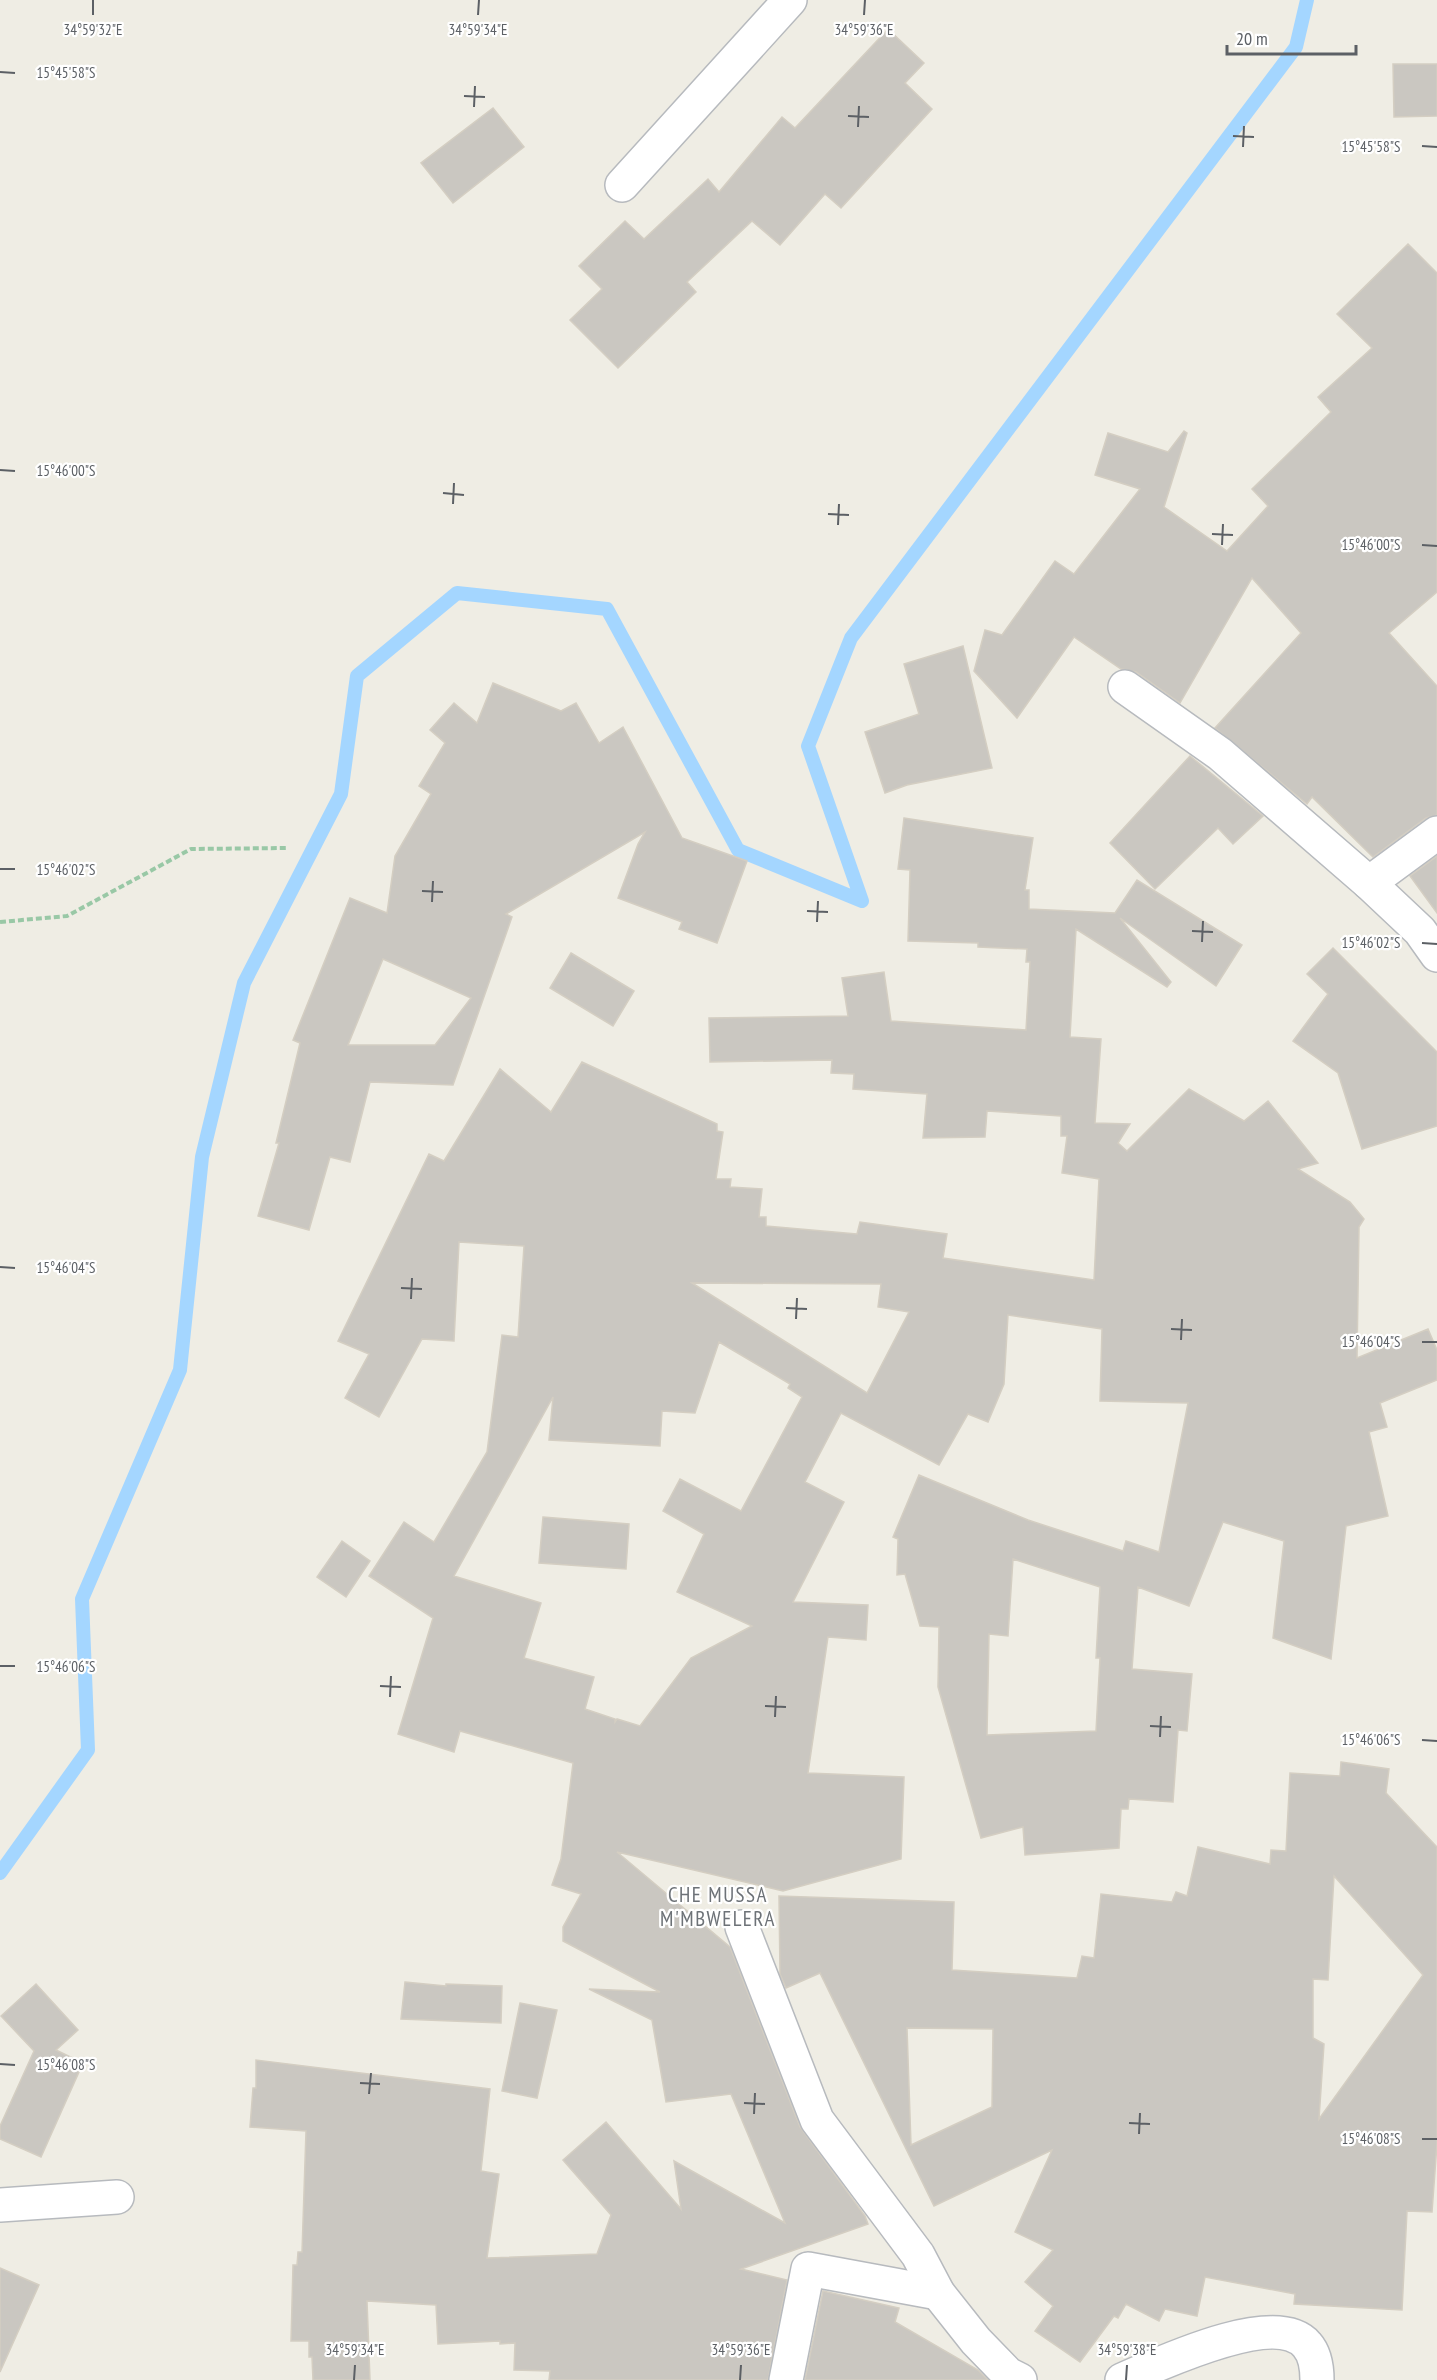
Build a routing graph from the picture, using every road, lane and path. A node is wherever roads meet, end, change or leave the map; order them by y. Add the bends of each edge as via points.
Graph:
1 (790, 0) edge
2 (622, 184) dead end
3 (1125, 687) dead end
4 (1437, 832) edge
5 (286, 848) dead end
6 (1369, 883) junction
7 (0, 922) edge
8 (1437, 955) edge
9 (742, 1927) dead end
10 (117, 2197) dead end
11 (0, 2205) edge
12 (938, 2293) junction
13 (786, 2380) edge
14 (1020, 2380) edge
15 (1122, 2380) edge
16 (1317, 2380) edge

1 - 2 street
3 - 6 street via 1220,754
4 - 6 street
5 - 7 path via 191,849 67,916
6 - 8 street via 1420,931
9 - 12 street via 817,2120 918,2255
10 - 11 street
12 - 13 street via 808,2269
12 - 14 street via 975,2341 1008,2374
15 - 16 street via 1178,2355 1241,2336 1270,2332 1288,2335 1307,2345 1317,2366

